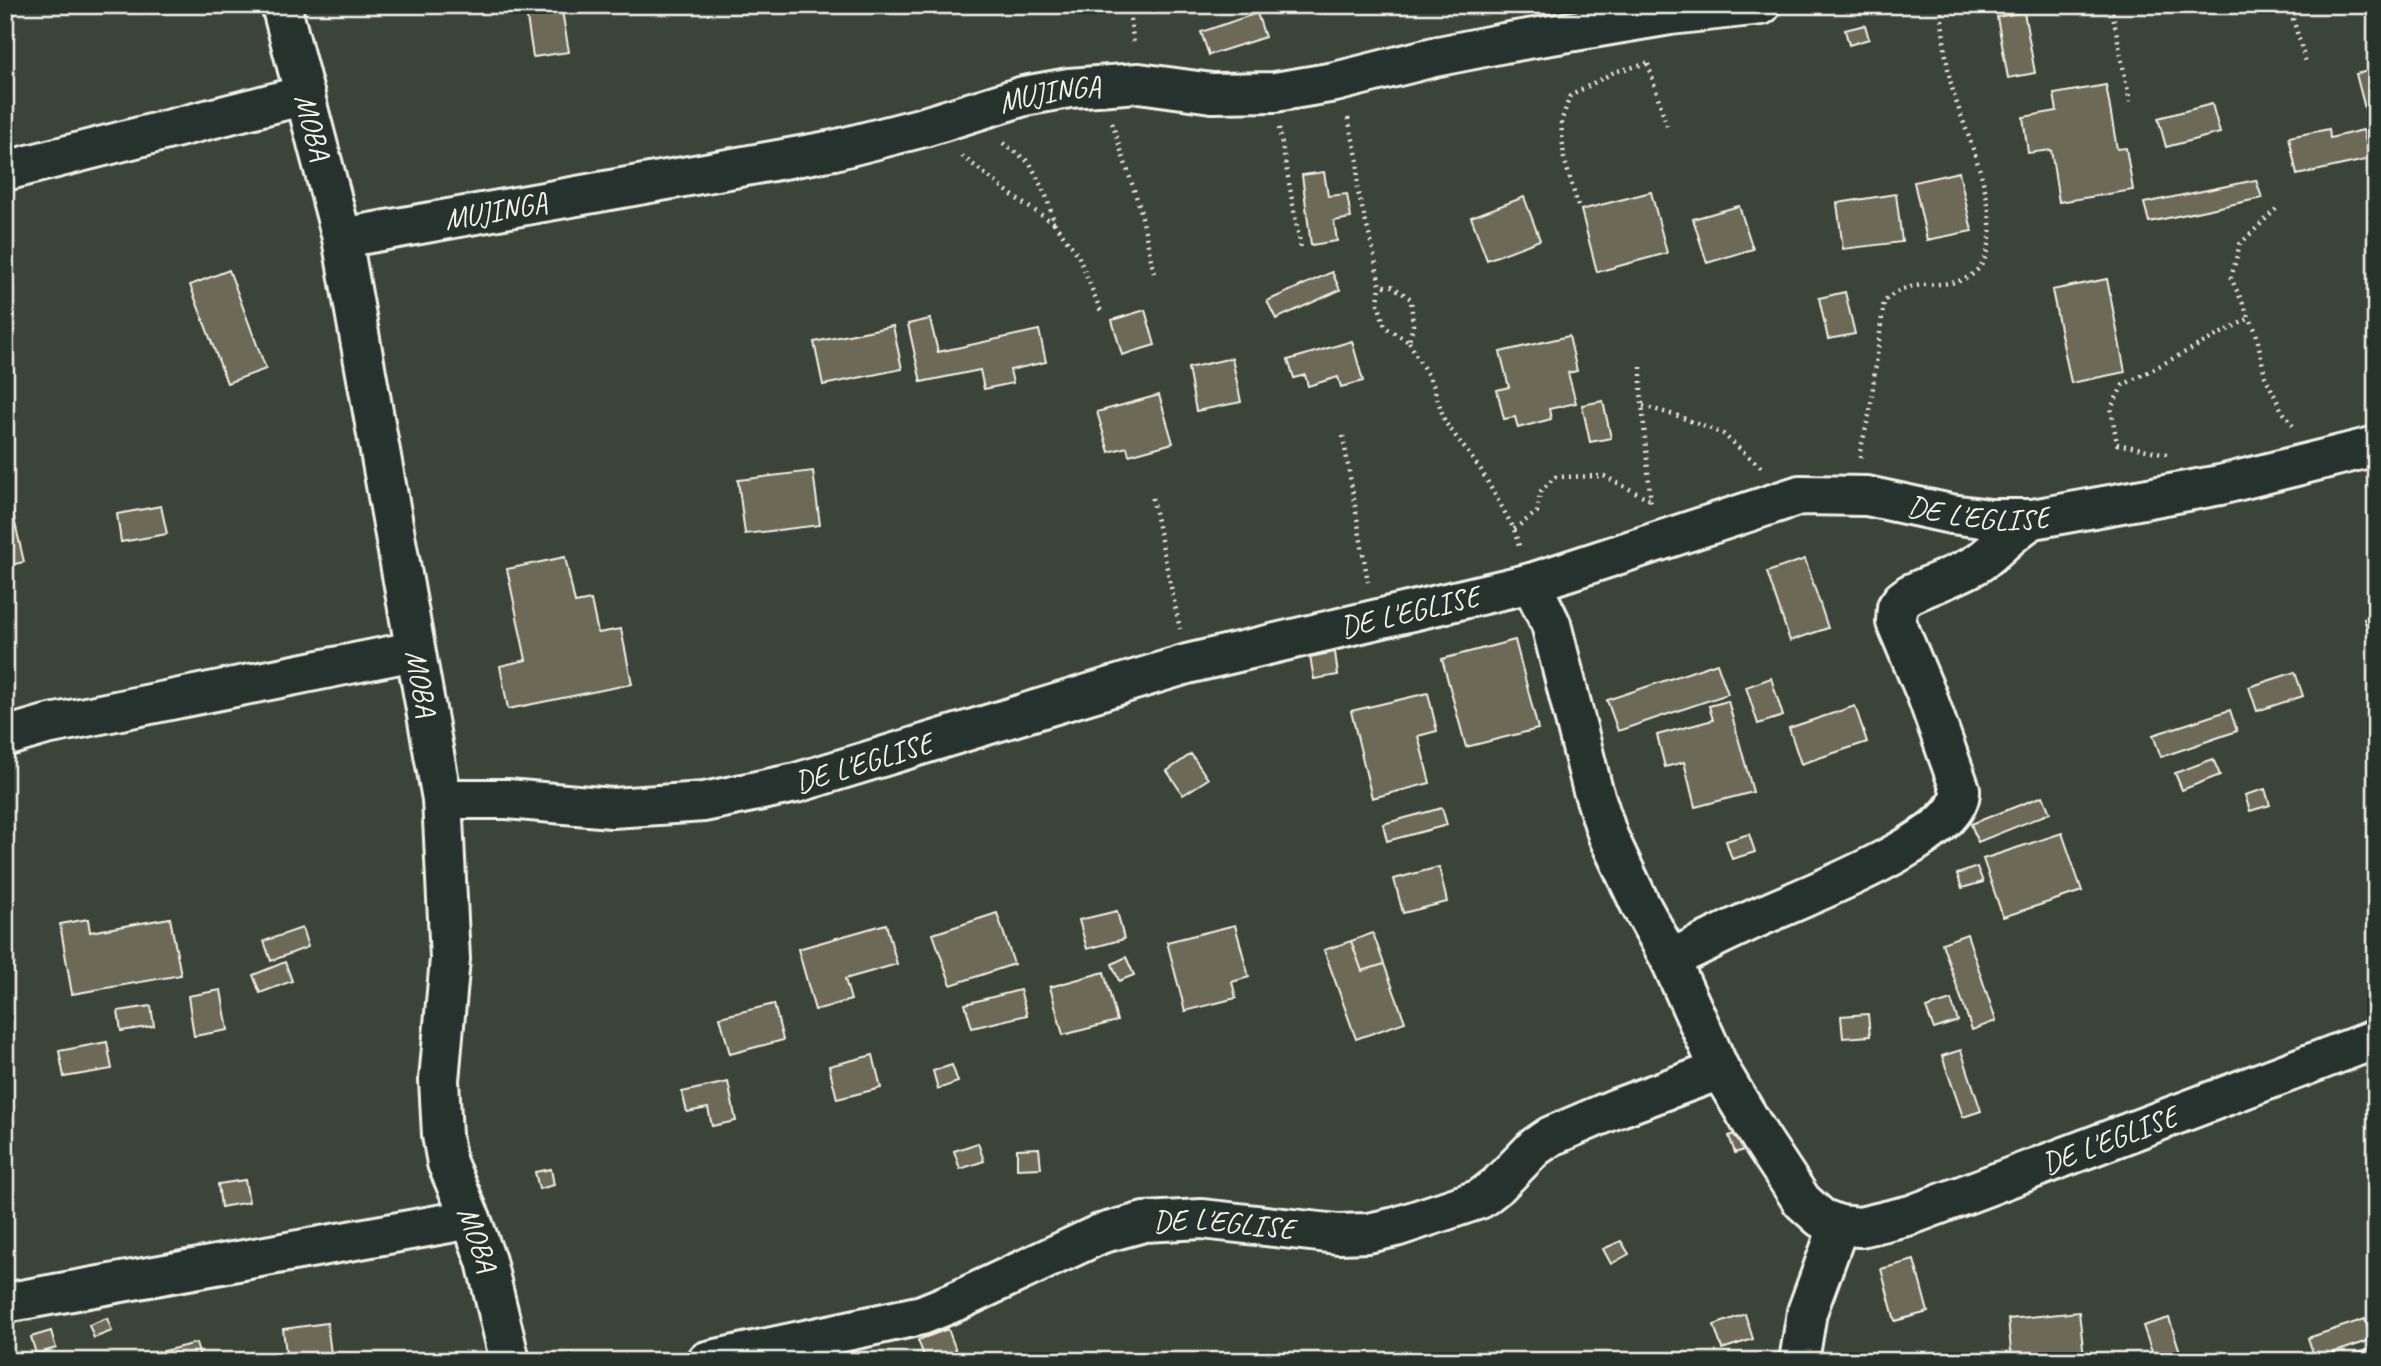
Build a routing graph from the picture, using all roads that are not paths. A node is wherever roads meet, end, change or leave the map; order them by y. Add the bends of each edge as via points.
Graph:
1 (281, 5) edge
2 (1761, 5) edge
3 (304, 95) junction
4 (5, 171) edge
5 (342, 238) junction
6 (2376, 446) edge
7 (2033, 519) junction
8 (1531, 583) junction
9 (414, 651) junction
10 (5, 737) edge
11 (442, 799) junction
12 (1670, 959) junction
13 (2376, 1039) edge
14 (1720, 1070) junction
15 (471, 1219) junction
16 (1839, 1225) junction
17 (5, 1303) edge
18 (510, 1361) edge
19 (707, 1361) edge
20 (1799, 1361) edge

1 - 3 street, MOBA
2 - 5 street, MUJINGA via 1670,15 1434,57 1275,92 1231,93 1139,83 1069,88 1024,96 834,150
3 - 4 street
3 - 5 street, MOBA
5 - 9 street, MOBA
6 - 7 street, DE L'EGLISE via 2220,485
7 - 8 street, DE L'EGLISE via 1951,514 1867,496 1800,495
7 - 12 street via 1978,564 1910,594 1897,607 1896,622 1961,789 1951,814 1895,855
8 - 11 street, DE L'EGLISE via 1187,664 796,783 705,802 612,808
8 - 12 street via 1551,624 1608,836
9 - 10 street
9 - 11 street, MOBA
11 - 15 street, MOBA via 450,959 439,1080 442,1135 447,1163
12 - 14 street
13 - 16 street, DE L'EGLISE via 1947,1203 1885,1222
14 - 16 street via 1802,1201 1821,1218
14 - 19 street, DE L'EGLISE via 1551,1136 1480,1199 1396,1227 1338,1234 1202,1219 1144,1222 1100,1234 922,1315
15 - 17 street
15 - 18 street, MOBA
16 - 20 street via 1807,1312

